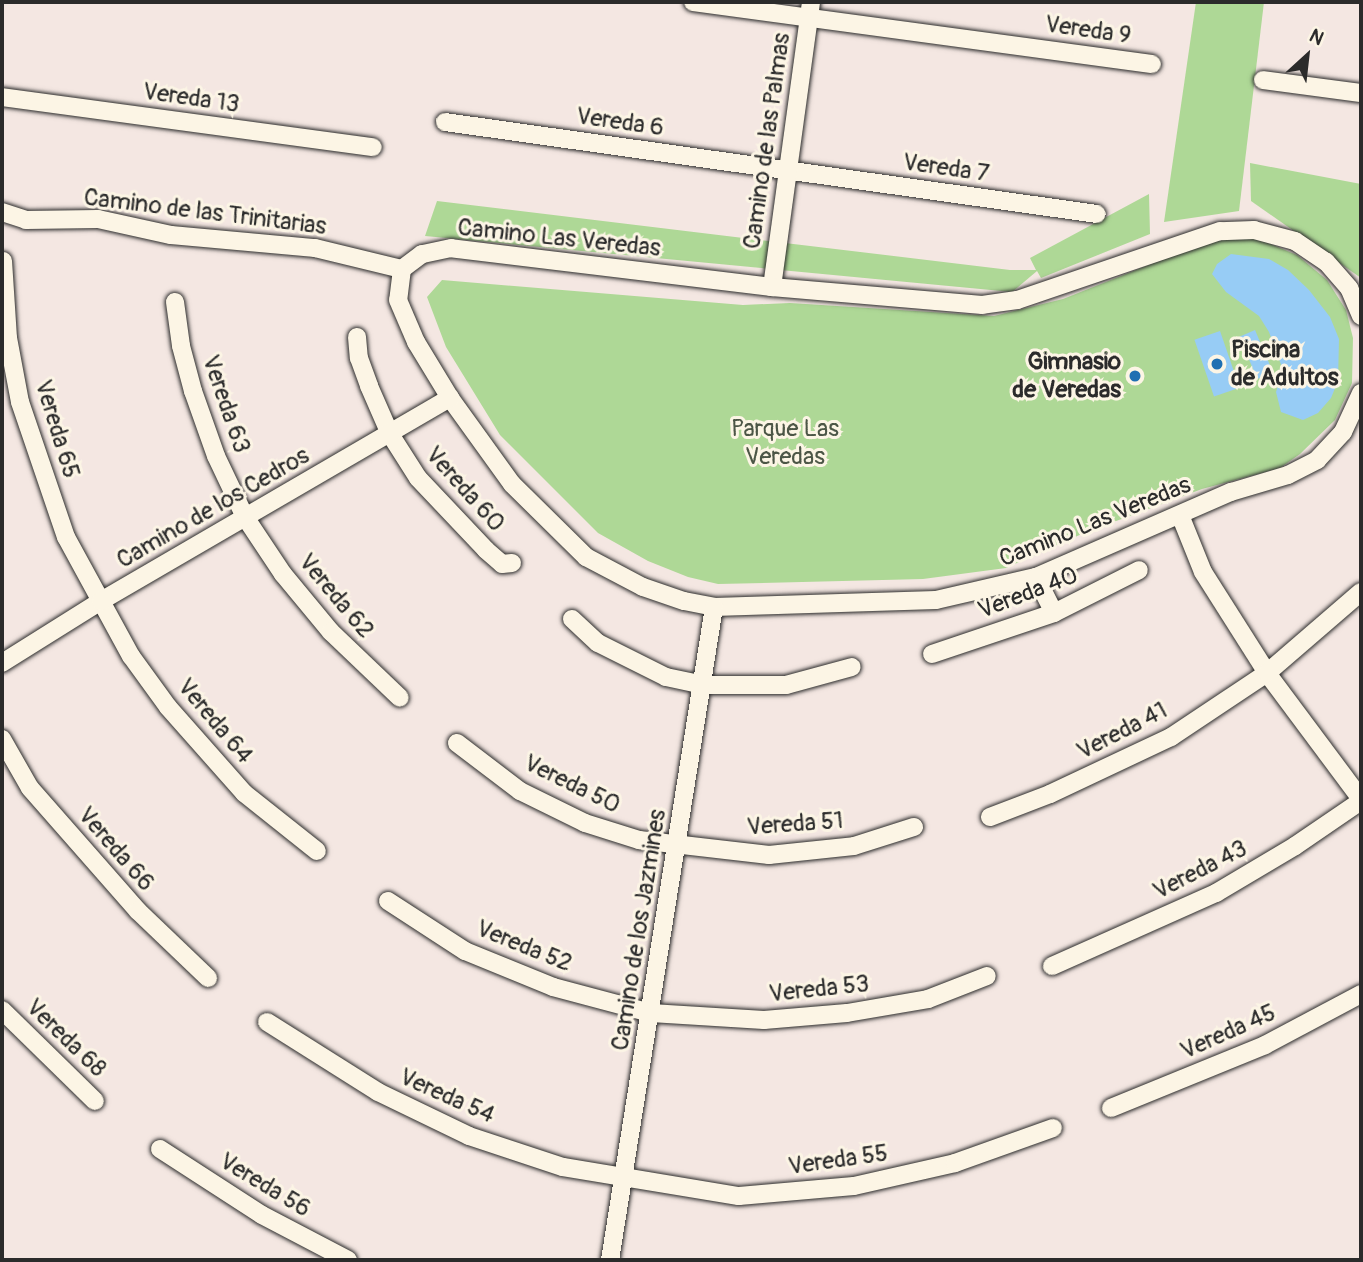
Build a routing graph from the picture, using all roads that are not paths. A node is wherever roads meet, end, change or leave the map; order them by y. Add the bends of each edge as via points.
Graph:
1 (693, 2) edge
2 (810, 10) edge
3 (1152, 64) dead end
4 (1262, 80) dead end
5 (1361, 93) edge
6 (2, 97) edge
7 (445, 122) dead end
8 (373, 148) dead end
9 (787, 170) junction
10 (2, 212) edge
11 (1097, 214) dead end
12 (3, 261) edge
13 (402, 269) junction
14 (772, 287) junction
15 (175, 302) dead end
16 (1361, 316) edge
17 (357, 337) dead end
18 (1361, 393) edge
19 (450, 398) junction
20 (390, 434) junction
21 (1180, 515) junction
22 (245, 517) junction
23 (512, 563) dead end
24 (1139, 570) dead end
25 (1036, 577) junction
26 (1361, 592) edge
27 (101, 601) junction
28 (714, 607) junction
29 (1054, 612) junction
30 (572, 619) dead end
31 (932, 654) dead end
32 (2, 663) edge
33 (852, 667) dead end
34 (1267, 673) junction
35 (703, 685) junction
36 (400, 698) dead end
37 (2, 739) edge
38 (457, 743) dead end
39 (1361, 800) edge
40 (990, 817) dead end
41 (914, 827) dead end
42 (676, 847) junction
43 (317, 850) dead end
44 (388, 901) dead end
45 (1052, 966) dead end
46 (986, 976) dead end
47 (208, 978) dead end
48 (1361, 994) edge
49 (2, 1010) edge
50 (651, 1013) junction
51 (267, 1022) dead end
52 (95, 1101) dead end
53 (1111, 1108) dead end
54 (1053, 1128) dead end
55 (160, 1149) dead end
56 (624, 1176) junction
57 (348, 1260) edge
58 (610, 1260) edge

1 - 2 street, Vereda 9
2 - 3 street, Vereda 9
2 - 9 street, Camino de las Palmas
4 - 5 street
6 - 8 street, Vereda 13
7 - 9 street, Vereda 6
9 - 11 street, Vereda 7
9 - 14 street, Camino de las Palmas
10 - 13 street, Camino de las Trinitarias via 26,220 98,219 171,235 316,248
12 - 27 street, Vereda 65 via 8,338 20,402 66,537
13 - 14 street, Camino Las Veredas via 422,254 451,248
13 - 19 street, Camino Las Veredas via 398,300 415,342
14 - 16 street, Camino Las Veredas via 993,303 1017,300 1220,231 1254,230 1295,241 1326,262 1349,288
15 - 22 street, Vereda 63 via 193,391 216,456
17 - 20 street, Vereda 60 via 359,358
18 - 21 street, Camino Las Veredas via 1343,432 1318,460
19 - 20 street, Camino de los Cedros
19 - 28 street, Camino Las Veredas via 512,484 586,557 643,587
20 - 22 street, Camino de los Cedros
20 - 23 street, Vereda 60 via 418,478 454,519 502,564
21 - 25 street, Camino Las Veredas
21 - 34 street via 1202,572
22 - 27 street, Camino de los Cedros
22 - 36 street, Vereda 62 via 331,632
24 - 29 street, Vereda 40
25 - 28 street, Camino Las Veredas via 936,600
25 - 29 street
26 - 34 street, Vereda 41
27 - 32 street, Camino de los Cedros
27 - 43 street, Vereda 64 via 131,656 168,707 244,793
28 - 35 street, Camino de los Jazmines
29 - 31 street, Vereda 40
30 - 35 street via 598,643 666,677
33 - 35 street via 786,685
34 - 39 street
34 - 40 street, Vereda 41 via 1171,737
35 - 42 street, Camino de los Jazmines
37 - 47 street, Vereda 66 via 39,799 138,911
38 - 42 street, Vereda 50 via 520,791 584,823 639,841
39 - 45 street, Vereda 43 via 1216,893
41 - 42 street, Vereda 51 via 854,846 769,856
42 - 50 street, Camino de los Jazmines
44 - 50 street, Vereda 52 via 465,951 553,987
46 - 50 street, Vereda 53 via 928,999 847,1013 764,1020
48 - 53 street, Vereda 45 via 1265,1045
49 - 52 street, Vereda 68
50 - 56 street, Camino de los Jazmines
51 - 56 street, Vereda 54 via 377,1093 469,1136 563,1167
54 - 56 street, Vereda 55 via 955,1163 855,1186 739,1196
55 - 57 street, Vereda 56 via 262,1215
56 - 58 street, Camino de los Jazmines

